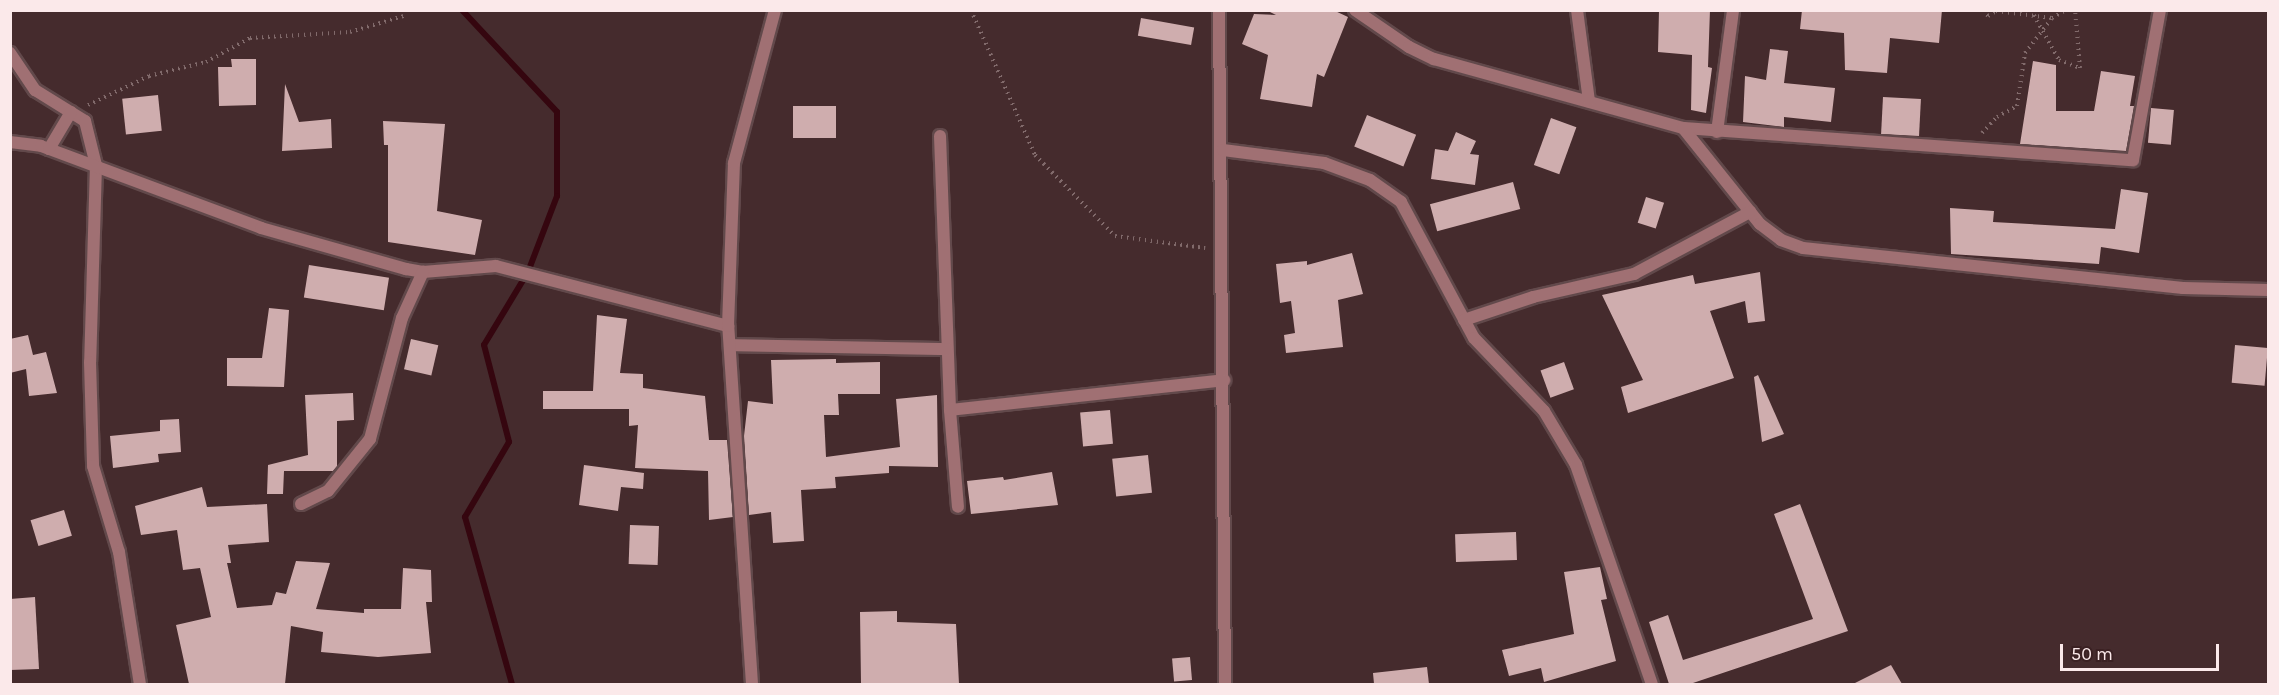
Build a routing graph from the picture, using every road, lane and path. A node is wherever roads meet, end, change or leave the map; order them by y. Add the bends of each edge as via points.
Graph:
1 (775, 10) edge
2 (971, 10) edge
3 (1219, 10) edge
4 (1355, 10) edge
5 (1577, 10) edge
6 (1733, 10) edge
7 (1983, 10) edge
8 (2066, 10) edge
9 (2074, 10) edge
10 (2160, 10) edge
11 (2032, 13) edge
12 (407, 15) dead end
13 (2052, 18) junction
14 (2043, 33) junction
15 (10, 53) edge
16 (1589, 101) junction
17 (70, 112) junction
18 (1683, 128) junction
19 (1717, 132) junction
20 (940, 136) dead end
21 (10, 142) edge
22 (49, 149) junction
23 (1967, 149) junction
24 (1223, 150) junction
25 (96, 165) junction
26 (1750, 212) junction
27 (1224, 250) junction
28 (423, 272) junction
29 (2268, 290) edge
30 (1464, 320) junction
31 (728, 326) junction
32 (730, 345) junction
33 (947, 349) junction
34 (1224, 380) junction
35 (950, 410) junction
36 (301, 504) dead end
37 (958, 507) dead end
38 (140, 684) edge
39 (752, 684) edge
40 (1225, 684) edge
41 (1652, 684) edge

1 - 31 street via 734,163
2 - 27 path via 1035,155 1114,236
3 - 24 street
4 - 16 street via 1434,59
5 - 16 street
6 - 19 street
7 - 11 path via 1988,16 1996,11
8 - 13 path
9 - 14 path via 2080,68 2059,60
10 - 23 street via 2133,160
11 - 13 path
11 - 14 path
12 - 17 path via 350,32 250,38 206,62 149,76
13 - 14 path
14 - 23 path via 2025,53 2017,106 1997,117
15 - 17 street via 35,90
16 - 18 street
17 - 22 street
17 - 25 street via 85,121
18 - 19 street
18 - 26 street
19 - 23 street
20 - 33 street
21 - 22 street
22 - 25 street
24 - 27 street
24 - 30 street via 1324,163 1371,180 1401,202
25 - 28 street via 261,228
25 - 38 street via 90,362 93,466 119,552
26 - 29 street via 1780,240 1803,248 2182,288
26 - 30 street via 1634,274 1533,297
27 - 34 street
28 - 31 street via 495,266
28 - 36 street via 402,318 370,439 328,491
30 - 41 street via 1474,338 1544,411 1576,465
31 - 32 street
32 - 33 street
32 - 39 street
33 - 35 street
34 - 35 street
34 - 40 street
35 - 37 street

